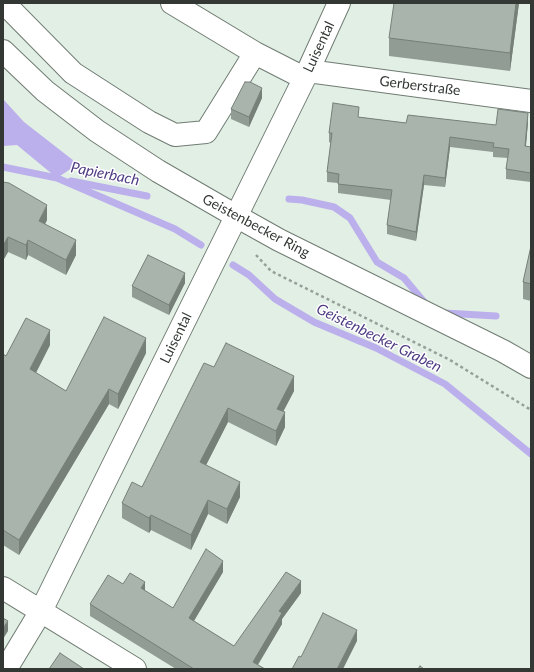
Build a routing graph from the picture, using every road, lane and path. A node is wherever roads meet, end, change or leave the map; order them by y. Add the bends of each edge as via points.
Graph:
1 (4, 3) edge
2 (172, 3) edge
3 (339, 3) edge
4 (3, 51) edge
5 (255, 53) junction
6 (306, 75) junction
7 (531, 100) edge
8 (236, 216) junction
9 (531, 367) edge
10 (3, 588) edge
11 (41, 611) junction
12 (6, 669) edge
13 (135, 669) edge

1 - 5 street via 73,73 149,122 175,135 206,132
2 - 5 street, Gerberstraße
3 - 6 street, Luisental
4 - 8 street, Geistenbecker Ring via 45,91 98,131 158,171
5 - 6 street, Gerberstraße
6 - 7 street, Gerberstraße
6 - 8 street, Luisental
8 - 9 street, Geistenbecker Ring
8 - 11 street, Luisental
10 - 11 street
11 - 12 street, Luisental
11 - 13 street

